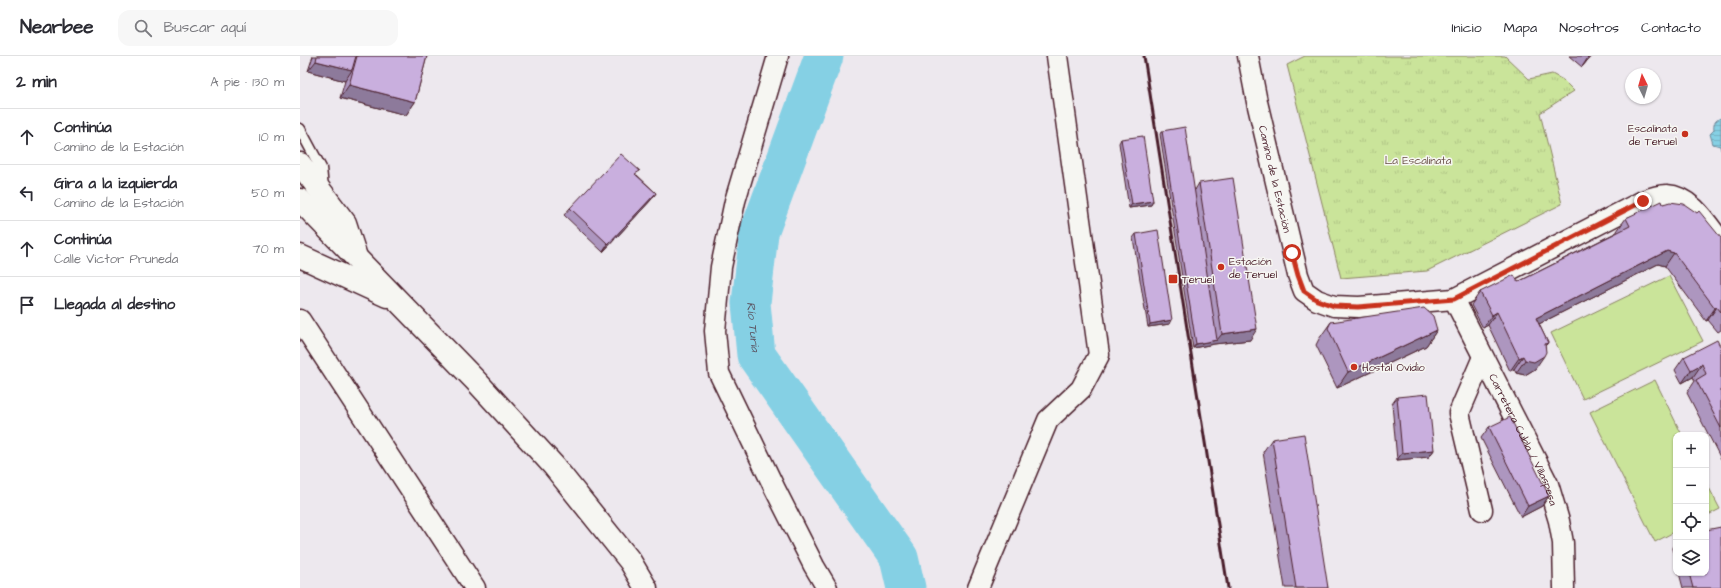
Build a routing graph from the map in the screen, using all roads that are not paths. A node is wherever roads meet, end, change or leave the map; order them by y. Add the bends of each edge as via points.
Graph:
1 (778, 56) edge
2 (1057, 56) edge
3 (1249, 56) edge
4 (300, 129) edge
5 (300, 164) edge
6 (323, 194) junction
7 (300, 200) edge
8 (1721, 242) edge
9 (300, 256) edge
10 (356, 259) junction
11 (1454, 299) junction
12 (399, 301) junction
13 (300, 320) edge
14 (1483, 357) junction
15 (1482, 510) dead end
16 (475, 588) edge
17 (646, 588) edge
18 (827, 588) edge
19 (978, 588) edge
20 (1564, 588) edge

1 - 18 street via 735,201 721,267 715,331 719,373 778,496
2 - 19 street via 1099,355 1081,389 1048,420
3 - 11 street, Camino de la Estación via 1298,275 1304,291 1317,300 1334,306 1352,307
4 - 6 lane via 321,168
5 - 6 highway
6 - 10 highway via 345,223
7 - 10 highway
8 - 11 street via 1684,200 1666,195 1656,196
9 - 12 highway
10 - 12 highway
11 - 14 street, Carretera Cubla / Villaspesa
12 - 17 highway via 553,465 630,561
13 - 16 street
14 - 15 street via 1459,413
14 - 20 street, Carretera Cubla / Villaspesa via 1548,484 1563,543

